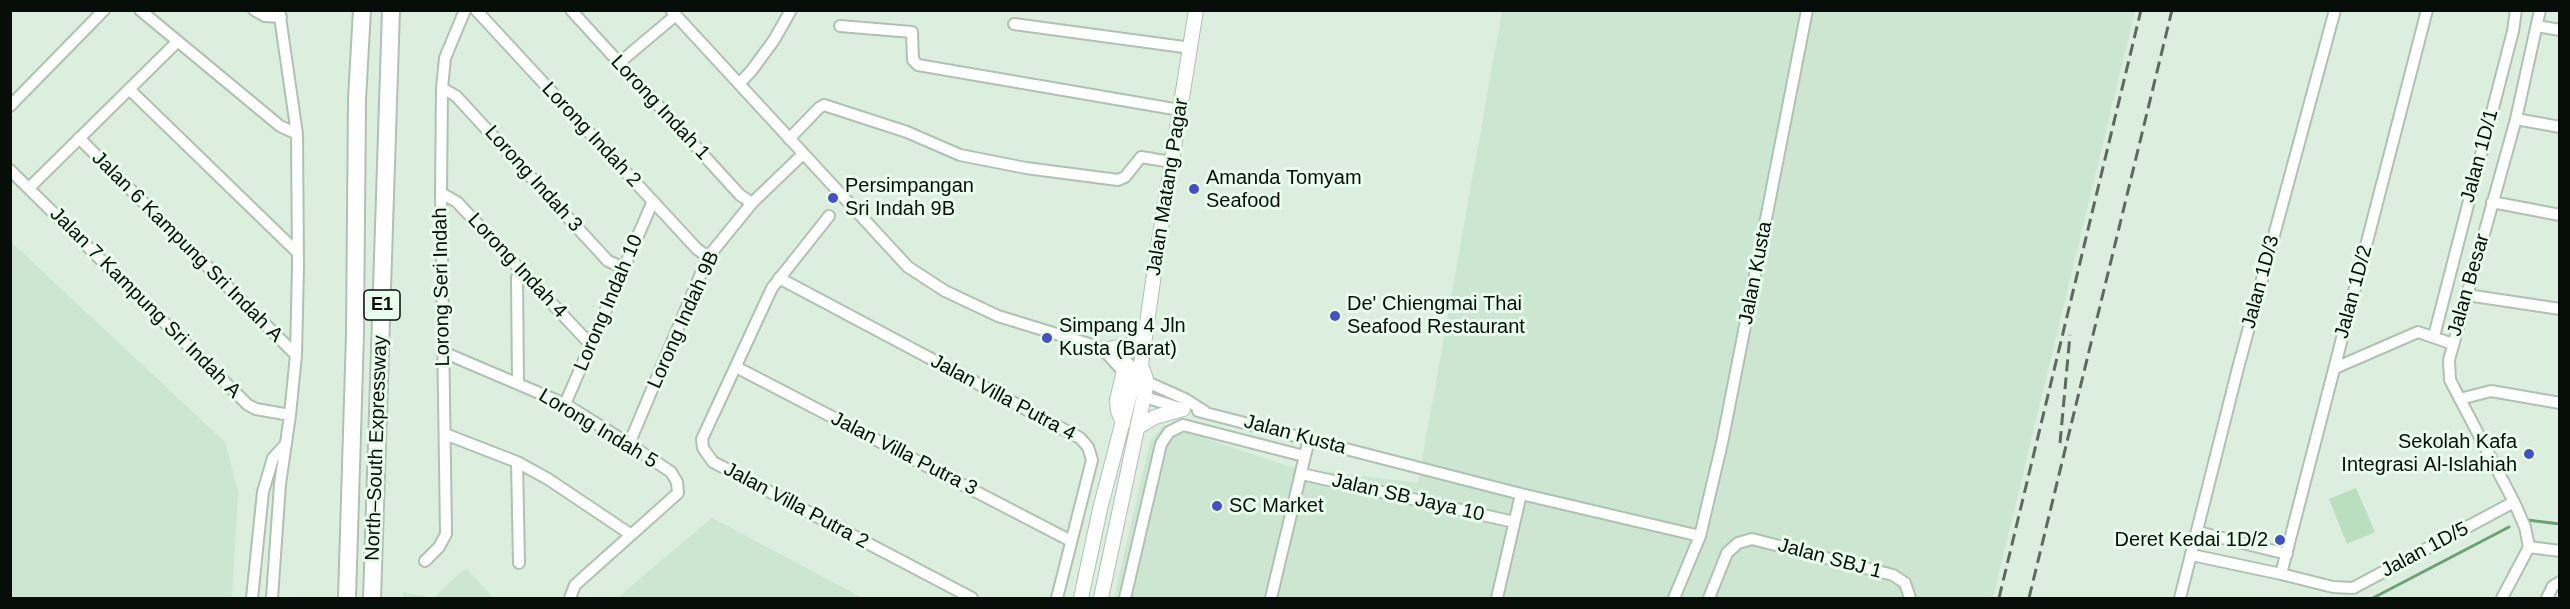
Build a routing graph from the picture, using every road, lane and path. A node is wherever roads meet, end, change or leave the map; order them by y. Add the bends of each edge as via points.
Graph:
1 (104, 10) edge
2 (140, 10) edge
3 (254, 10) edge
4 (362, 10) edge
5 (391, 10) edge
6 (465, 10) edge
7 (476, 10) edge
8 (571, 10) edge
9 (791, 10) edge
10 (1196, 10) edge
11 (1807, 10) edge
12 (2334, 10) edge
13 (2427, 10) edge
14 (2517, 10) edge
15 (2540, 10) edge
16 (673, 13) edge
17 (280, 14) edge
18 (1014, 24) dead end
19 (840, 26) dead end
20 (2537, 26) junction
21 (2559, 30) edge
22 (177, 42) junction
23 (1191, 48) junction
24 (619, 63) junction
25 (738, 84) junction
26 (442, 88) junction
27 (129, 89) junction
28 (10, 106) edge
29 (1180, 110) junction
30 (2516, 119) junction
31 (2559, 127) edge
32 (297, 134) junction
33 (79, 138) junction
34 (789, 139) junction
35 (803, 154) junction
36 (1171, 162) junction
37 (10, 170) edge
38 (29, 188) junction
39 (441, 194) junction
40 (653, 201) junction
41 (752, 202) junction
42 (2492, 202) junction
43 (2559, 215) edge
44 (829, 216) dead end
45 (297, 252) junction
46 (708, 257) junction
47 (624, 268) junction
48 (520, 270) junction
49 (779, 278) junction
50 (2467, 295) junction
51 (2559, 309) edge
52 (1144, 336) junction
53 (2434, 336) junction
54 (590, 344) junction
55 (2453, 344) junction
56 (1107, 348) junction
57 (443, 352) junction
58 (296, 356) junction
59 (736, 367) junction
60 (2335, 368) junction
61 (1134, 372) junction
62 (518, 382) junction
63 (1148, 382) junction
64 (1144, 396) junction
65 (2460, 399) junction
66 (2559, 403) edge
67 (565, 404) junction
68 (1183, 409) junction
69 (1204, 411) junction
70 (290, 415) junction
71 (1138, 427) junction
72 (1274, 430) junction
73 (444, 434) junction
74 (1309, 439) junction
75 (286, 443) junction
76 (629, 444) junction
77 (1270, 448) junction
78 (1304, 456) junction
79 (517, 462) junction
80 (1302, 474) junction
81 (1521, 494) junction
82 (1123, 500) junction
83 (2514, 502) junction
84 (1100, 509) junction
85 (1515, 522) junction
86 (2198, 532) junction
87 (630, 534) junction
88 (1700, 536) junction
89 (1071, 541) junction
90 (2529, 548) junction
91 (2559, 551) edge
92 (2287, 554) junction
93 (2192, 555) junction
94 (425, 561) dead end
95 (519, 563) dead end
96 (2282, 574) junction
97 (2559, 582) edge
98 (252, 598) edge
99 (272, 598) edge
100 (347, 598) edge
101 (372, 598) edge
102 (570, 598) edge
103 (972, 598) edge
104 (1057, 598) edge
105 (1081, 598) edge
106 (1101, 598) edge
107 (1125, 598) edge
108 (1271, 598) edge
109 (1497, 598) edge
110 (1674, 598) edge
111 (1709, 598) edge
112 (1910, 598) edge
113 (2180, 598) edge
114 (2502, 598) edge
115 (2547, 598) edge

1 - 28 street
2 - 22 street
3 - 17 street via 265,16
4 - 100 highway, North–South Expressway / E1
5 - 101 highway, North–South Expressway / E1
6 - 26 street, Lorong Seri Indah via 445,58
7 - 40 street, Lorong Indah 2
8 - 24 street, Lorong Indah 1
9 - 25 street via 774,40
10 - 23 main road, Jalan Matang Pagar
11 - 88 street, Jalan Kusta via 1722,443
12 - 86 street, Jalan 1D/3
13 - 60 street, Jalan 1D/2
14 - 53 street, Jalan 1D/1
15 - 20 street, Jalan Besar
16 - 24 street
16 - 25 street
17 - 32 street
18 - 23 street
19 - 29 street via 912,32 913,60 918,65
20 - 21 street
20 - 30 street, Jalan Besar
22 - 27 street
22 - 32 street via 280,126
23 - 29 main road, Jalan Matang Pagar
24 - 41 street, Lorong Indah 1 via 740,195
25 - 34 street
26 - 39 street, Lorong Seri Indah
26 - 47 street, Lorong Indah 3 via 456,96 608,261
27 - 33 street
27 - 45 street
29 - 36 main road, Jalan Matang Pagar
30 - 31 street
30 - 42 street, Jalan Besar
32 - 45 street
33 - 38 street
33 - 58 street, Jalan 6 Kampung Sri Indah A
34 - 35 street
34 - 36 street via 824,105 907,132 960,155 1026,168 1119,180 1141,157
35 - 41 street, Lorong Indah 9B
35 - 56 street via 908,267 926,279 998,315
36 - 52 main road, Jalan Matang Pagar
37 - 38 street, Jalan 7 Kampung Sri Indah A
38 - 70 street, Jalan 7 Kampung Sri Indah A via 248,405
39 - 48 street, Lorong Indah 4 via 457,202
39 - 57 street, Lorong Seri Indah
40 - 46 street, Lorong Indah 2
40 - 47 street, Lorong Indah 10
41 - 46 street, Lorong Indah 9B
42 - 43 street
42 - 50 street, Jalan Besar
44 - 49 street, Jalan Villa Putra 2
45 - 58 street
46 - 76 street, Lorong Indah 9B
47 - 54 street, Lorong Indah 10
48 - 54 street, Lorong Indah 4
48 - 62 street
49 - 59 street, Jalan Villa Putra 2
49 - 89 street, Jalan Villa Putra 4 via 1080,438 1092,460
50 - 51 street
50 - 55 street, Jalan Besar
52 - 56 main road via 1127,346
52 - 61 main road, Jalan Matang Pagar
53 - 55 street
53 - 60 street via 2418,332
54 - 67 street, Lorong Indah 10
55 - 65 street, Jalan Besar via 2450,381
56 - 61 street
57 - 62 street, Lorong Indah 5
57 - 73 street, Lorong Seri Indah
58 - 70 street
59 - 89 street, Jalan Villa Putra 3
59 - 103 street, Jalan Villa Putra 2 via 702,439 713,462
60 - 92 street, Jalan 1D/2
61 - 63 main road
61 - 64 street
61 - 84 main road, Jalan Matang Pagar via 1117,400 1123,425
62 - 67 street, Lorong Indah 5
63 - 64 main road
63 - 69 street, Jalan Kusta
64 - 68 street, Jalan Kusta
64 - 71 main road
65 - 66 street via 2491,391
65 - 83 street, Jalan Besar
67 - 76 street, Lorong Indah 5
68 - 69 street, Jalan Kusta
68 - 71 main road
69 - 72 street, Jalan Kusta
70 - 75 street
71 - 82 main road
72 - 74 street, Jalan Kusta
72 - 77 street
73 - 79 street
73 - 94 street, Lorong Seri Indah via 446,534
74 - 78 street
74 - 81 street, Jalan Kusta
75 - 98 street via 273,458 263,492
75 - 99 street
76 - 87 street, Lorong Indah 5 via 671,472 678,493
77 - 78 street
77 - 107 street via 1183,425 1169,432 1161,444
78 - 80 street
79 - 87 street
79 - 95 street
80 - 85 street, Jalan SB Jaya 10
80 - 108 street
81 - 85 street
81 - 88 street, Jalan Kusta
82 - 84 main road via 1107,515
82 - 106 main road
83 - 90 street, Jalan Besar
83 - 96 street, Jalan 1D/5 via 2353,588
84 - 105 main road
85 - 109 street
86 - 92 street
86 - 93 street, Jalan 1D/3
87 - 102 street, Lorong Indah 5 via 575,585
88 - 110 street, Jalan Kusta
89 - 104 street, Jalan Villa Putra 4
90 - 91 street
90 - 114 street
92 - 96 street, Jalan 1D/2
93 - 96 street, Jalan 1D/5
93 - 113 street, Jalan 1D/3
97 - 115 street
111 - 112 street, Jalan SBJ 1 via 1727,553 1737,543 1752,539 1893,575 1905,583

